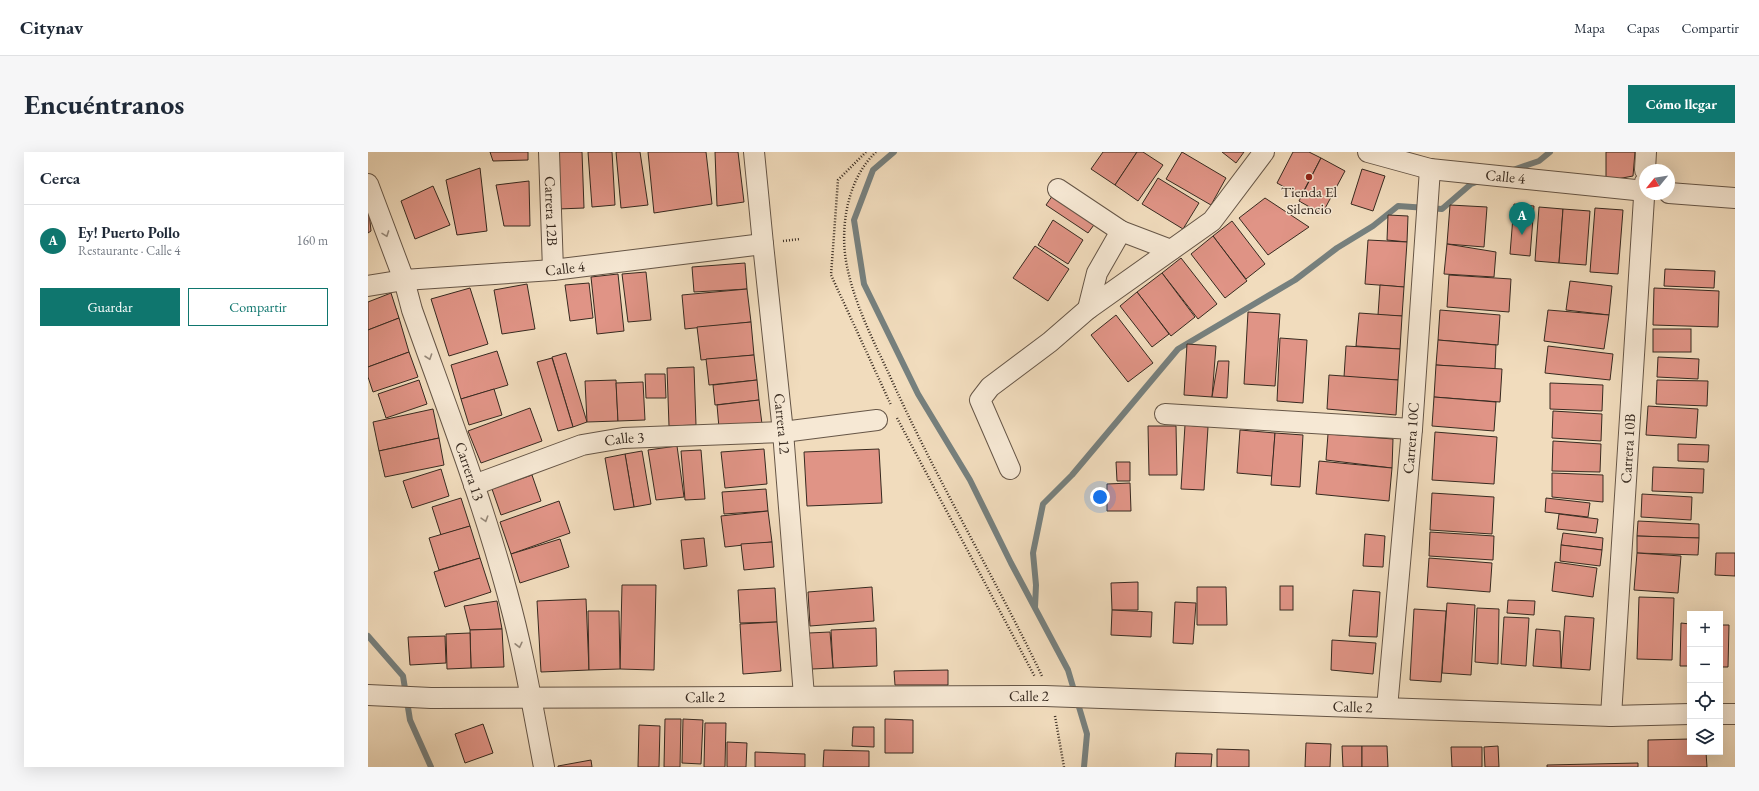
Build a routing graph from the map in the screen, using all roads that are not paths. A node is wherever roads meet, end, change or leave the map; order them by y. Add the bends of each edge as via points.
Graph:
1 (549, 152) edge
2 (754, 152) edge
3 (1264, 152) edge
4 (1368, 152) edge
5 (1646, 152) edge
6 (1645, 164) edge
7 (1430, 168) junction
8 (368, 184) edge
9 (1058, 189) dead end
10 (1639, 189) edge
11 (1675, 193) edge
12 (1735, 198) edge
13 (1644, 200) edge
14 (1121, 231) junction
15 (763, 244) junction
16 (1171, 250) junction
17 (553, 270) junction
18 (404, 280) junction
19 (368, 286) edge
20 (1088, 310) junction
21 (885, 414) road end
22 (1166, 414) dead end
23 (1412, 429) junction
24 (783, 432) junction
25 (1010, 469) dead end
26 (474, 485) junction
27 (371, 695) edge
28 (804, 696) junction
29 (531, 697) junction
30 (1386, 708) junction
31 (1687, 714) edge
32 (1723, 714) edge
33 (1735, 714) edge
34 (1611, 716) junction
35 (544, 767) edge

1 - 17 street, Carrera 12B
2 - 15 street, Carrera 12
3 - 16 street via 1212,221
4 - 7 street, Calle 4
5 - 6 street
7 - 10 street, Calle 4
7 - 23 street, Carrera 10C
8 -> 18 street, Carrera 13
9 - 14 street
11 - 12 street
13 - 34 street, Carrera 10B
14 - 16 street
14 - 20 street via 1097,273
15 - 17 street, Calle 4
15 - 24 street, Carrera 12
16 - 20 street
17 - 18 street, Calle 4
18 - 19 street, Calle 4
18 -> 26 street, Carrera 13 via 412,310
20 - 25 street via 990,387 980,400
21 - 24 street, Calle 3
22 - 23 street
23 - 30 street, Carrera 10C
24 - 26 street, Calle 3 via 623,438 582,445
24 - 28 street, Carrera 12
26 -> 29 street, Carrera 13 via 507,592
27 - 29 street, Calle 2 via 431,698
28 - 29 street, Calle 2
28 - 30 street, Calle 2 via 1053,697
29 - 35 street, Carrera 13
30 - 34 street, Calle 2
31 - 34 street, Calle 2
32 - 33 street

